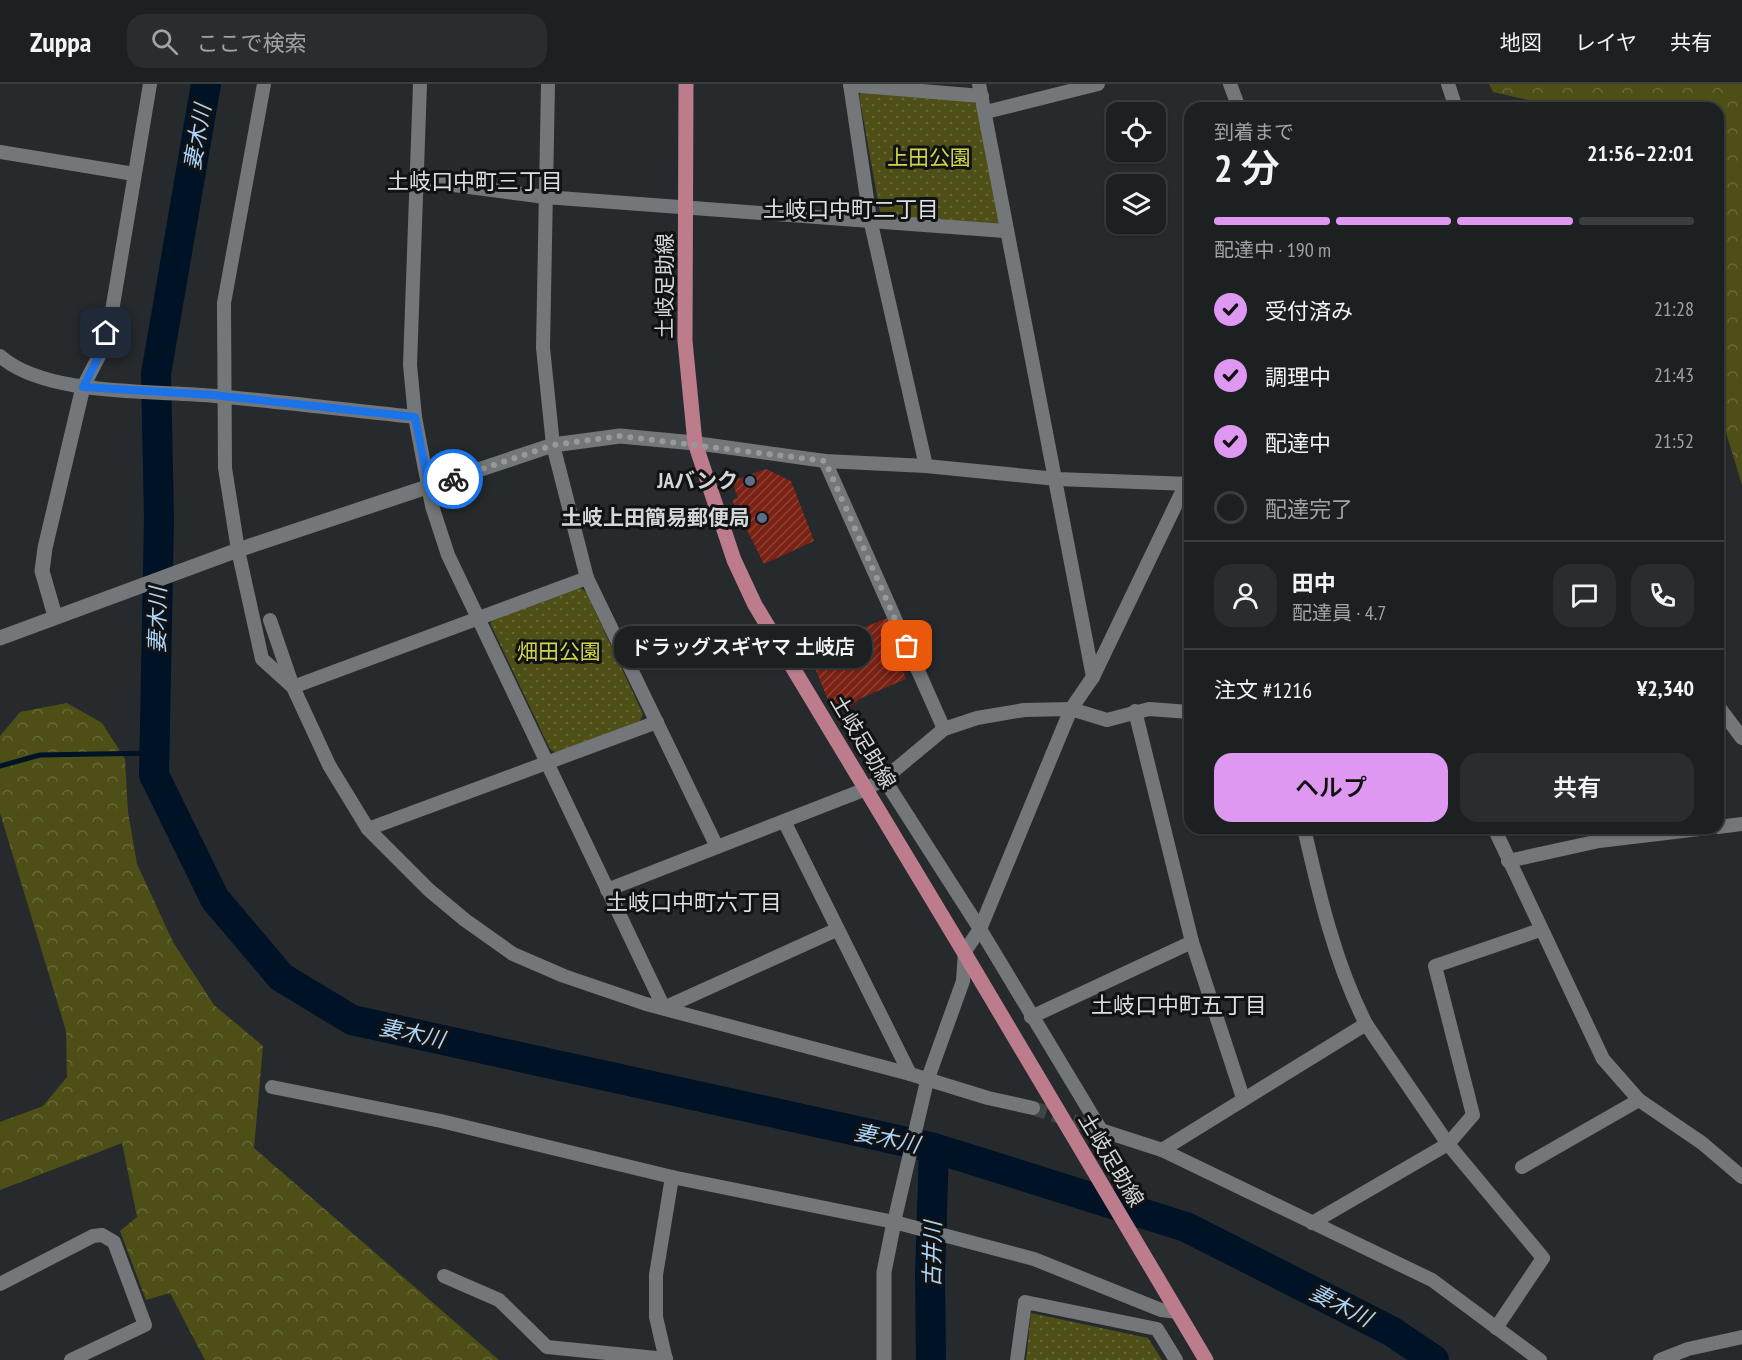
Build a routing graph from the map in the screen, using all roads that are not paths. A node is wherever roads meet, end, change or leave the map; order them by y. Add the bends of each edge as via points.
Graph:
1 (150, 84) edge
2 (264, 84) edge
3 (420, 84) edge
4 (548, 84) edge
5 (686, 84) edge
6 (1098, 84) edge
7 (1230, 84) edge
8 (1448, 84) edge
9 (850, 85) edge
10 (981, 90) edge
11 (1237, 102) edge
12 (1454, 102) edge
13 (986, 112) junction
14 (0, 152) edge
15 (134, 174) junction
16 (416, 180) junction
17 (545, 197) junction
18 (686, 209) junction
19 (870, 219) junction
20 (1005, 231) junction
21 (0, 356) edge
22 (83, 387) junction
23 (219, 396) junction
24 (415, 417) junction
25 (694, 443) junction
26 (553, 445) junction
27 (825, 461) junction
28 (926, 466) junction
29 (1057, 479) junction
30 (1184, 481) edge
31 (429, 487) junction
32 (1184, 489) edge
33 (231, 553) junction
34 (587, 578) junction
35 (55, 616) junction
36 (478, 619) junction
37 (270, 620) dead end
38 (0, 638) edge
39 (1093, 677) junction
40 (293, 687) junction
41 (1071, 709) junction
42 (1135, 711) junction
43 (1184, 711) edge
44 (1724, 714) edge
45 (657, 722) junction
46 (944, 729) junction
47 (1742, 738) edge
48 (548, 762) junction
49 (884, 779) junction
50 (866, 789) junction
51 (784, 820) junction
52 (1742, 824) edge
53 (1724, 826) edge
54 (368, 829) junction
55 (1305, 834) edge
56 (1497, 834) edge
57 (1658, 834) edge
58 (717, 847) junction
59 (1508, 861) junction
60 (607, 890) junction
61 (980, 929) junction
62 (836, 930) junction
63 (1540, 930) junction
64 (1192, 942) junction
65 (965, 951) junction
66 (664, 1008) junction
67 (1031, 1017) junction
68 (1366, 1024) junction
69 (910, 1074) junction
70 (927, 1081) junction
71 (272, 1087) dead end
72 (1243, 1098) junction
73 (1639, 1100) junction
74 (1033, 1108) tunnel mouth
75 (1448, 1144) junction
76 (1162, 1150) junction
77 (1522, 1167) dead end
78 (672, 1177) junction
79 (1742, 1177) edge
80 (895, 1216) junction
81 (1312, 1223) junction
82 (444, 1276) dead end
83 (0, 1284) edge
84 (1175, 1307) junction
85 (1496, 1328) junction
86 (1742, 1337) edge
87 (71, 1360) edge
88 (666, 1360) edge
89 (884, 1360) edge
90 (1017, 1360) edge
91 (1176, 1360) edge
92 (1206, 1360) edge
93 (1540, 1360) edge
94 (1660, 1360) edge

1 - 15 street
2 - 23 street via 224,303
3 - 16 street
4 - 17 street
5 - 18 main road, 土岐足助線
6 - 13 street
7 - 11 street
8 - 12 street
9 - 10 street
9 - 19 street
10 - 13 street
13 - 20 street
14 - 15 street
15 - 22 street via 112,311 100,354
16 - 17 street
16 - 24 street via 410,365
17 - 18 street
17 - 26 street via 543,348
18 - 19 street
18 - 25 main road, 土岐足助線 via 685,341
19 - 20 street
19 - 28 street
20 - 29 street
21 - 22 street via 34,375
22 - 23 street
22 - 35 street via 42,572
23 - 24 street
23 - 33 street
24 - 31 street
25 - 26 street via 620,436
25 - 27 street
25 - 50 main road, 土岐足助線 via 734,560 755,605
26 - 31 street
26 - 34 street
27 - 28 street
27 - 46 street
28 - 29 street
29 - 30 street
29 - 39 street
31 - 33 street
31 - 36 street via 448,555
32 - 39 street
33 - 35 street
33 - 40 street via 262,659
34 - 36 street
34 - 45 street
35 - 38 street
36 - 40 street
36 - 48 street
37 - 40 street
39 - 41 street
40 - 54 street via 329,765
41 - 42 street via 1107,720
41 - 46 street via 1000,712
41 - 61 street
42 - 43 street via 1161,708
42 - 64 street
44 - 47 street
45 - 48 street
45 - 58 street
46 - 49 street
48 - 54 street
48 - 60 street
49 - 50 street
49 - 61 street
50 - 51 street
50 - 65 main road, 土岐足助線
51 - 58 street
51 - 62 street
52 - 53 street
54 - 66 street via 429,890 513,954 564,976
55 - 68 street via 1317,887 1350,992
56 - 59 street
57 - 59 street via 1599,841
58 - 60 street
59 - 63 street
60 - 66 street
61 - 65 street
61 - 67 street
62 - 66 street
62 - 69 street
63 - 73 street via 1603,1059
63 - 75 street via 1435,966 1473,1115
64 - 67 street
64 - 72 street
65 - 70 street via 963,981
65 - 84 main road, 土岐足助線
66 - 69 street
67 - 76 street via 1095,1128
68 - 72 street
68 - 75 street
69 - 70 street
70 - 74 street
70 - 80 street
71 - 78 street via 441,1121
72 - 76 street
73 - 77 street
73 - 79 street via 1702,1143
75 - 81 street
75 - 85 street via 1543,1258
76 - 81 street
78 - 80 street
78 - 88 street via 656,1275 656,1317
80 - 84 street via 1034,1259 1161,1310
80 - 89 street via 884,1272
81 - 85 street via 1432,1280
82 - 88 street via 499,1300 547,1347
83 - 87 street via 93,1236 102,1235 114,1242 145,1325
84 - 92 main road, 土岐足助線
85 - 93 street
86 - 94 street via 1688,1349
90 - 91 street via 1025,1302 1157,1329

